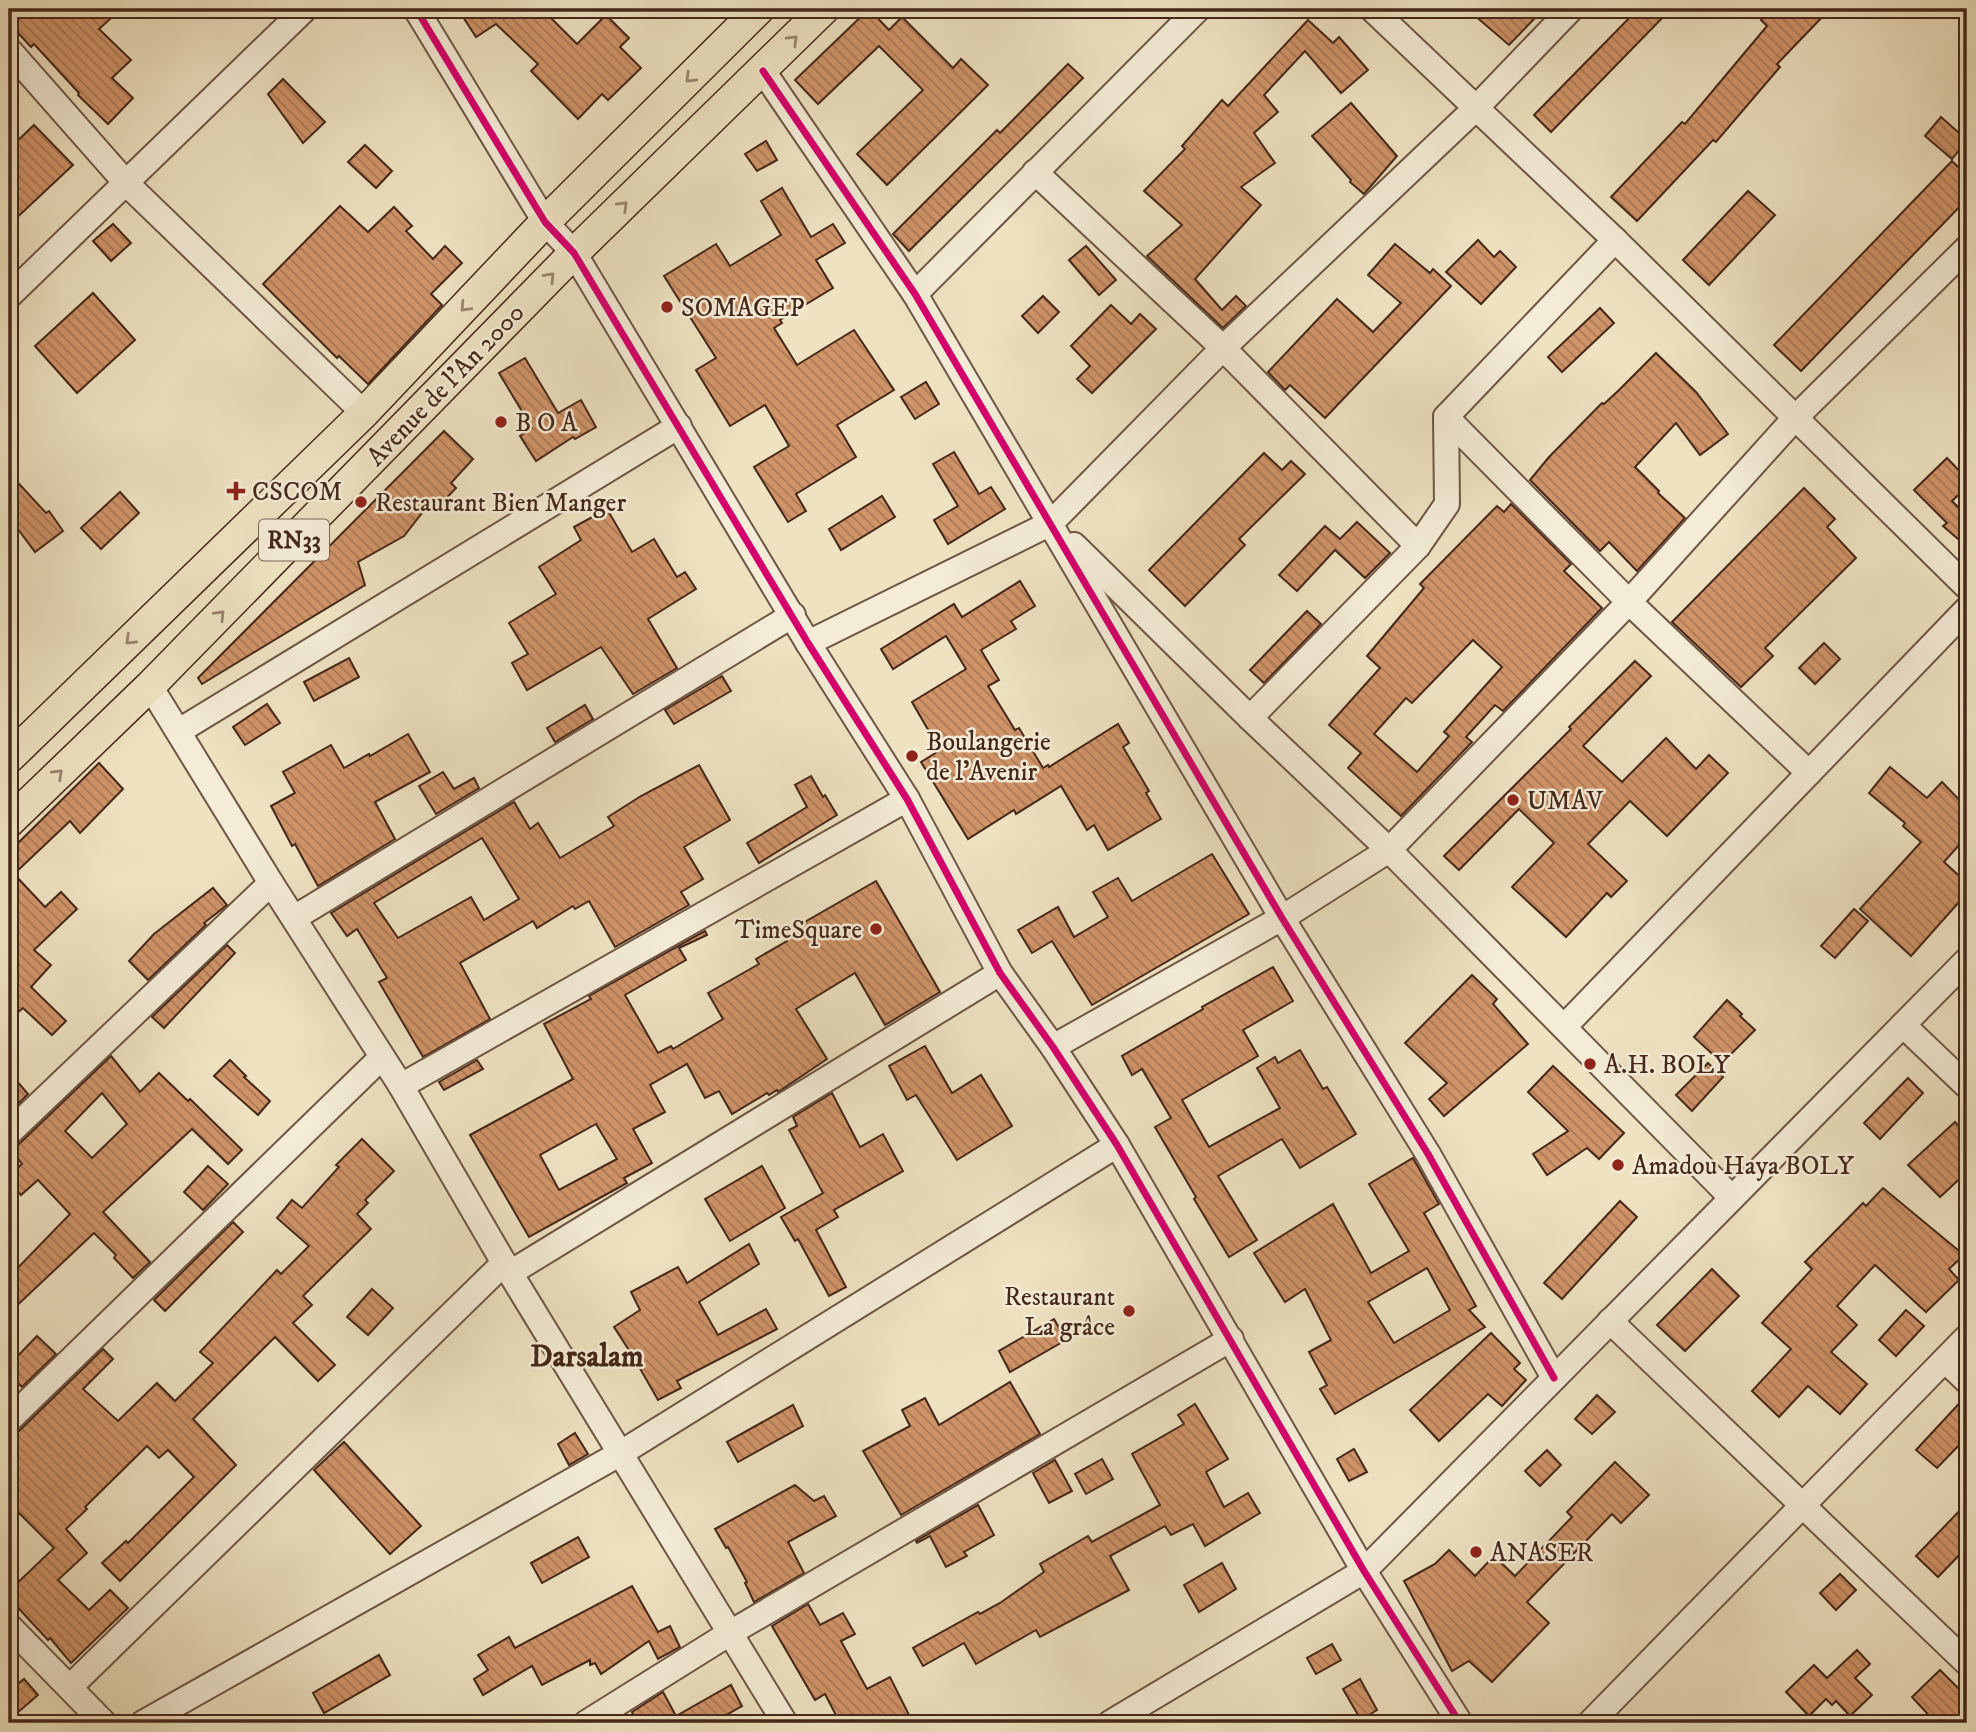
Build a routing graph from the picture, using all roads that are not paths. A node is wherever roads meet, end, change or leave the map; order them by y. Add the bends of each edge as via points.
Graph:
1 (304, 9) edge
2 (416, 9) edge
3 (759, 9) edge
4 (824, 9) edge
5 (1198, 9) edge
6 (1372, 9) edge
7 (1571, 9) edge
8 (9, 50) edge
9 (762, 71) junction
10 (1476, 108) junction
11 (1035, 172) junction
12 (127, 184) junction
13 (545, 222) junction
14 (1615, 240) junction
15 (1967, 248) edge
16 (574, 253) junction
17 (915, 294) junction
18 (9, 296) edge
19 (1223, 348) junction
20 (364, 413) junction
21 (1446, 417) junction
22 (1795, 418) junction
23 (679, 426) junction
24 (1051, 523) junction
25 (1418, 546) junction
26 (1967, 587) edge
27 (1629, 602) junction
28 (1967, 609) edge
29 (793, 615) junction
30 (808, 643) junction
31 (150, 686) junction
32 (1250, 718) junction
33 (179, 732) junction
34 (9, 758) edge
35 (1809, 773) junction
36 (907, 799) junction
37 (9, 822) edge
38 (1389, 849) junction
39 (271, 883) junction
40 (294, 918) junction
41 (1282, 918) junction
42 (1967, 960) edge
43 (1000, 973) junction
44 (1903, 1025) junction
45 (1564, 1027) junction
46 (1054, 1047) junction
47 (382, 1057) junction
48 (401, 1086) junction
49 (1967, 1086) edge
50 (9, 1133) edge
51 (1117, 1145) junction
52 (1732, 1198) junction
53 (507, 1268) junction
54 (1610, 1321) junction
55 (1967, 1337) edge
56 (1231, 1339) junction
57 (1945, 1360) junction
58 (1554, 1378) junction
59 (1967, 1381) edge
60 (9, 1420) edge
61 (621, 1452) junction
62 (1803, 1505) junction
63 (1364, 1571) junction
64 (9, 1626) edge
65 (730, 1633) junction
66 (1967, 1663) edge
67 (70, 1687) junction
68 (158, 1719) edge
69 (104, 1723) edge
70 (586, 1723) edge
71 (785, 1723) edge
72 (1110, 1723) edge
73 (1460, 1723) edge
74 (1590, 1723) edge

1 - 12 street
2 - 13 street
3 -> 13 main road, Avenue de l'An 2000
9 -> 4 main road, Avenue de l'An 2000
5 - 11 street
6 - 10 street
7 - 10 street
8 - 12 street
16 -> 9 main road, Avenue de l'An 2000
9 - 17 street
10 - 14 street
10 - 19 street
11 - 17 street
11 - 19 street
12 - 18 street
12 - 20 street
13 - 16 street
13 -> 20 main road, Avenue de l'An 2000 / RN33
14 - 21 street
14 - 22 street
15 - 22 street
16 - 23 street
31 -> 16 main road, Avenue de l'An 2000 / RN33
17 - 24 street
19 - 24 street
19 - 25 street
20 -> 34 main road, Avenue de l'An 2000 / RN33
21 - 25 street via 1447,504
21 - 27 street
22 - 26 street
22 - 27 street
23 - 29 street
23 - 33 street
24 - 30 street
24 - 32 street
24 - 41 street
25 - 32 street
27 - 35 street
27 - 38 street
28 - 35 street
29 - 30 street
29 - 40 street
30 - 36 street
31 - 33 street
37 -> 31 main road, Avenue de l'An 2000 / RN33
32 - 38 street
33 - 39 street
35 - 45 street
36 - 43 street
36 - 48 street
38 - 41 street
38 - 45 street
39 - 40 street
39 - 50 street
40 - 47 street
41 - 46 street
41 - 58 street via 1428,1154
42 - 44 street
43 - 46 street
43 - 53 street
44 - 49 street
44 - 52 street
45 - 52 street
46 - 51 street
47 - 48 street
47 - 60 street
48 - 53 street
51 - 56 street
51 - 61 street
52 - 54 street
53 - 61 street
53 - 67 street
54 - 58 street
54 - 62 street
55 - 57 street
56 - 63 street
56 - 65 street
57 - 59 street
57 - 62 street
58 - 63 street
61 - 65 street
61 - 68 street
62 - 66 street
62 - 74 street
63 - 72 street
63 - 73 street
64 - 67 street
65 - 70 street
65 - 71 street
67 - 69 street

